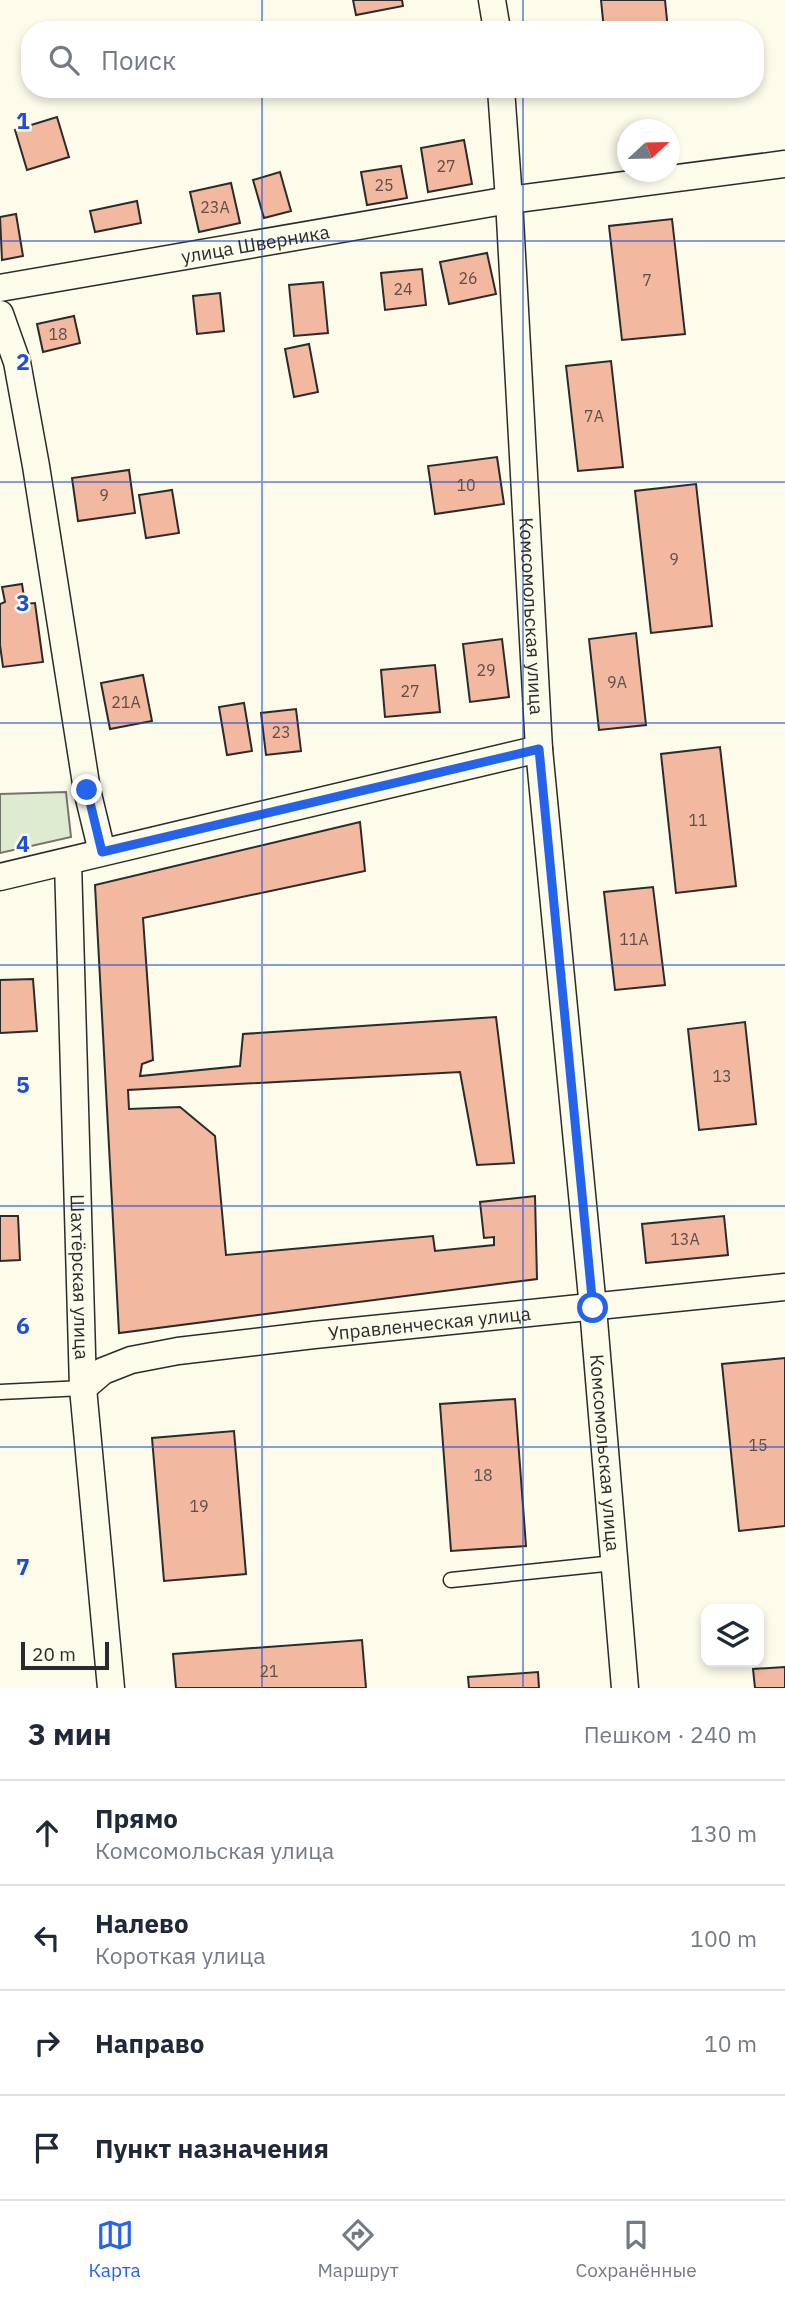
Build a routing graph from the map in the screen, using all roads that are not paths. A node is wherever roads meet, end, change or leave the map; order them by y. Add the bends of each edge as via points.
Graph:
1 (492, 0) edge
2 (496, 21) edge
3 (502, 98) edge
4 (785, 164) edge
5 (509, 200) junction
6 (0, 288) edge
7 (0, 314) edge
8 (539, 749) junction
9 (102, 852) junction
10 (68, 862) junction
11 (0, 877) edge
12 (785, 1287) edge
13 (593, 1308) junction
14 (83, 1388) junction
15 (0, 1392) edge
16 (614, 1563) junction
17 (451, 1580) dead end
18 (111, 1688) edge
19 (625, 1688) edge

1 - 2 street
3 - 5 street, Комсомольская улица
4 - 5 street, улица Шверника
5 - 6 street, улица Шверника
5 - 8 street, Комсомольская улица
7 - 9 street via 17,362 87,790
8 - 9 street
8 - 13 street, Комсомольская улица
9 - 10 street
10 - 11 street
10 - 14 street, Шахтёрская улица
12 - 13 street, Управленческая улица
13 - 14 street, Управленческая улица via 178,1351 131,1360 103,1371
13 - 16 street, Комсомольская улица
14 - 15 lane
14 - 18 street, Шахтёрская улица
16 - 17 lane
16 - 19 street, Комсомольская улица

